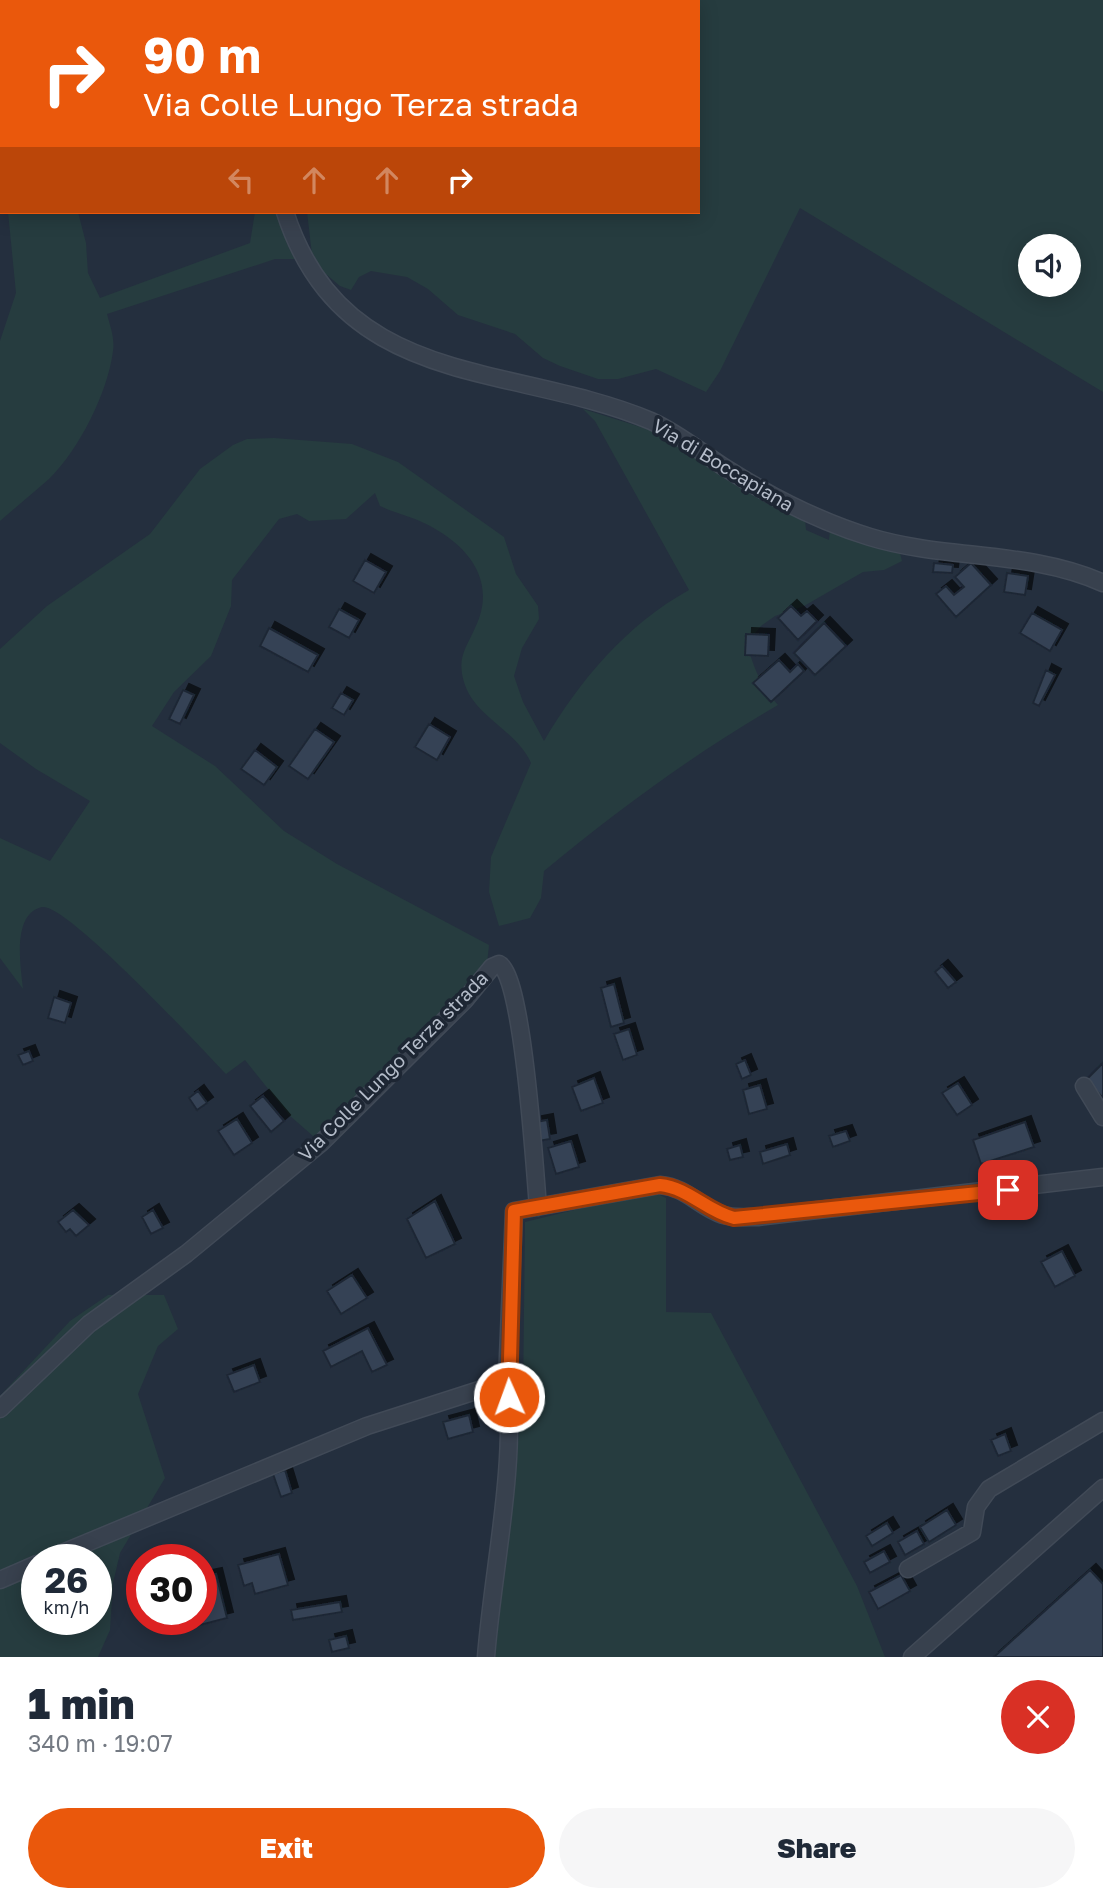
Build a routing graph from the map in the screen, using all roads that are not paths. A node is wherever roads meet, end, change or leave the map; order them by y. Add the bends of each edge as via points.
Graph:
1 (286, 214) edge
2 (1103, 583) edge
3 (1084, 1086) dead end
4 (1103, 1117) edge
5 (1103, 1177) edge
6 (538, 1207) junction
7 (507, 1381) junction
8 (0, 1409) edge
9 (1103, 1421) edge
10 (1103, 1488) edge
11 (84, 1544) edge
12 (908, 1569) dead end
13 (21, 1571) edge
14 (0, 1580) edge
15 (486, 1657) edge
16 (912, 1657) edge

1 - 2 street, Via di Boccapiana via 307,264 330,292 372,332 400,348 458,370 525,384 651,421 767,494 870,537 927,550 1024,562
3 - 4 street
5 - 6 street via 758,1217 724,1215 681,1190 660,1185
6 - 7 street via 514,1211
6 - 8 street, Via Colle Lungo Terza strada via 521,1033 508,972 499,964 321,1143 186,1254 89,1324
7 - 11 street via 367,1426
7 - 15 street via 508,1462
9 - 12 street via 989,1489 976,1507 972,1532
10 - 16 street
13 - 14 street

